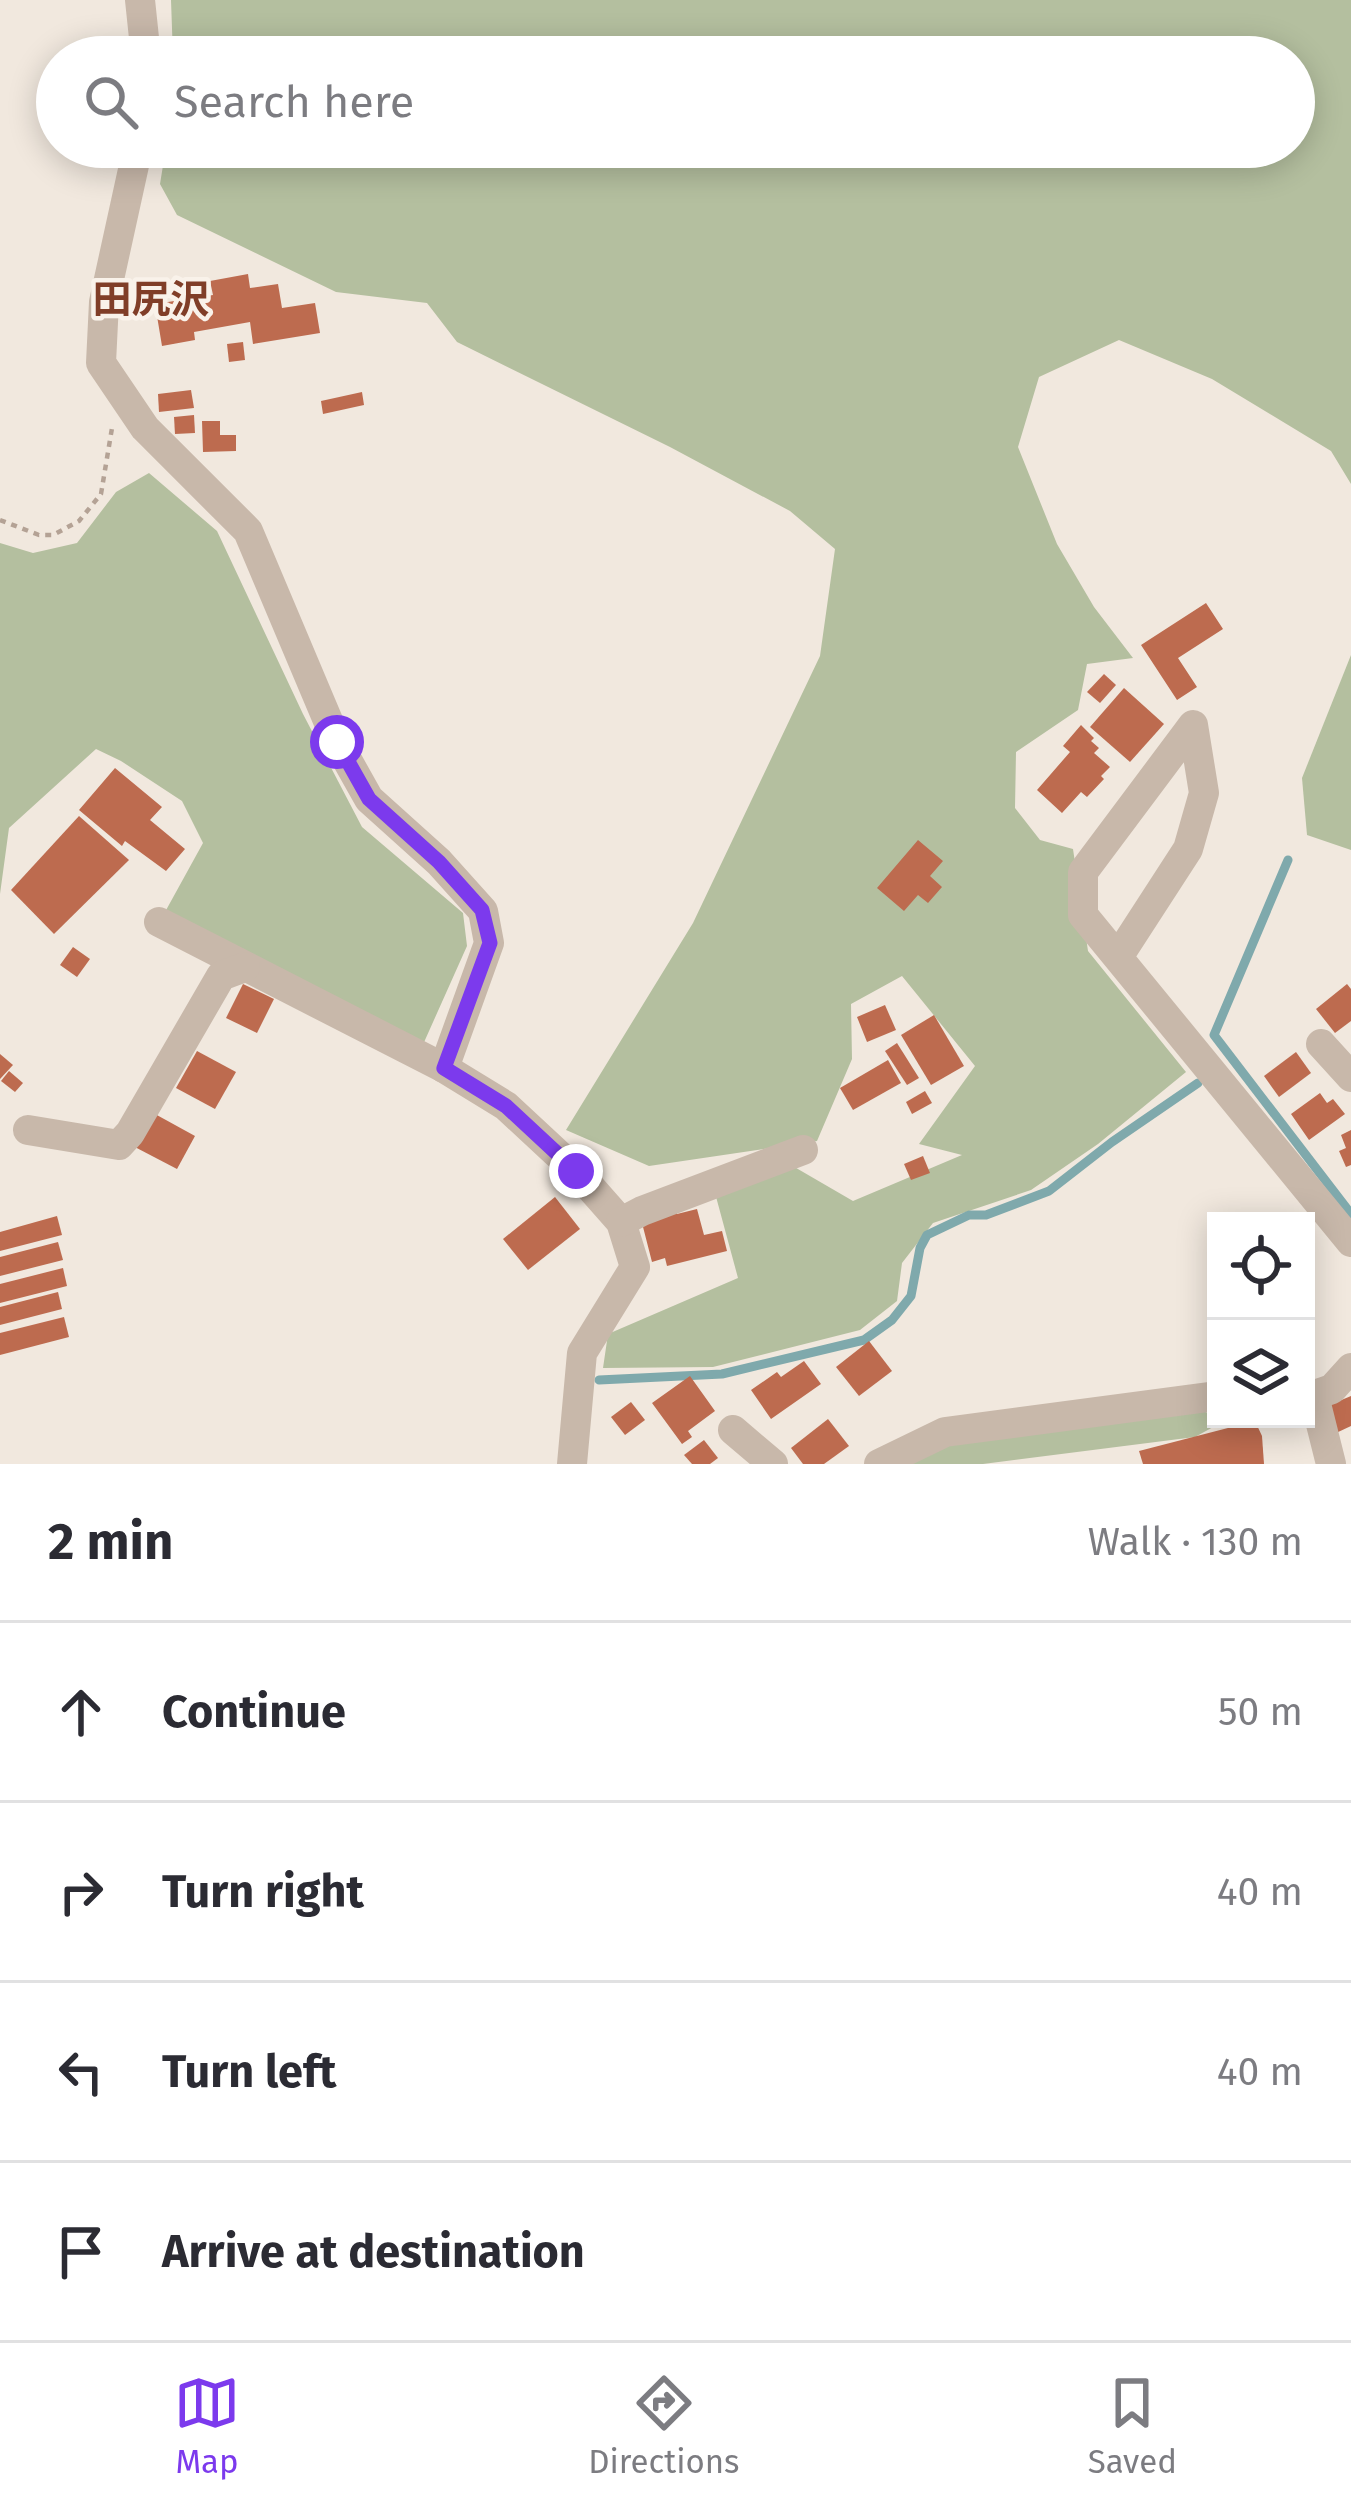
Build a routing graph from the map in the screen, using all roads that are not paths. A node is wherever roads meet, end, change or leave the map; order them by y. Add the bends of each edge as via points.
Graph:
1 (140, 0) edge
2 (144, 36) edge
3 (133, 168) edge
4 (159, 922) dead end
5 (1118, 957) junction
6 (244, 967) junction
7 (1321, 1044) dead end
8 (444, 1068) junction
9 (1348, 1068) edge
10 (28, 1130) dead end
11 (803, 1150) dead end
12 (621, 1222) junction
13 (1351, 1241) edge
14 (1351, 1368) edge
15 (1315, 1395) edge
16 (1207, 1397) edge
17 (1315, 1413) edge
18 (733, 1430) dead end
19 (572, 1464) edge
20 (773, 1464) edge
21 (879, 1464) edge
22 (1331, 1464) edge

1 - 2 street
3 - 8 street via 104,302 101,363 145,428 248,531 369,799 482,910 490,943
4 - 6 street
5 - 5 street via 1083,915 1083,872 1192,725 1204,793 1188,848
5 - 13 street
6 - 8 street
6 - 10 street via 221,976 119,1145
7 - 9 street
8 - 12 street via 506,1106
11 - 12 street
12 - 19 street via 635,1267 582,1353
14 - 15 street
16 - 21 street via 946,1432
17 - 22 street
18 - 20 street

